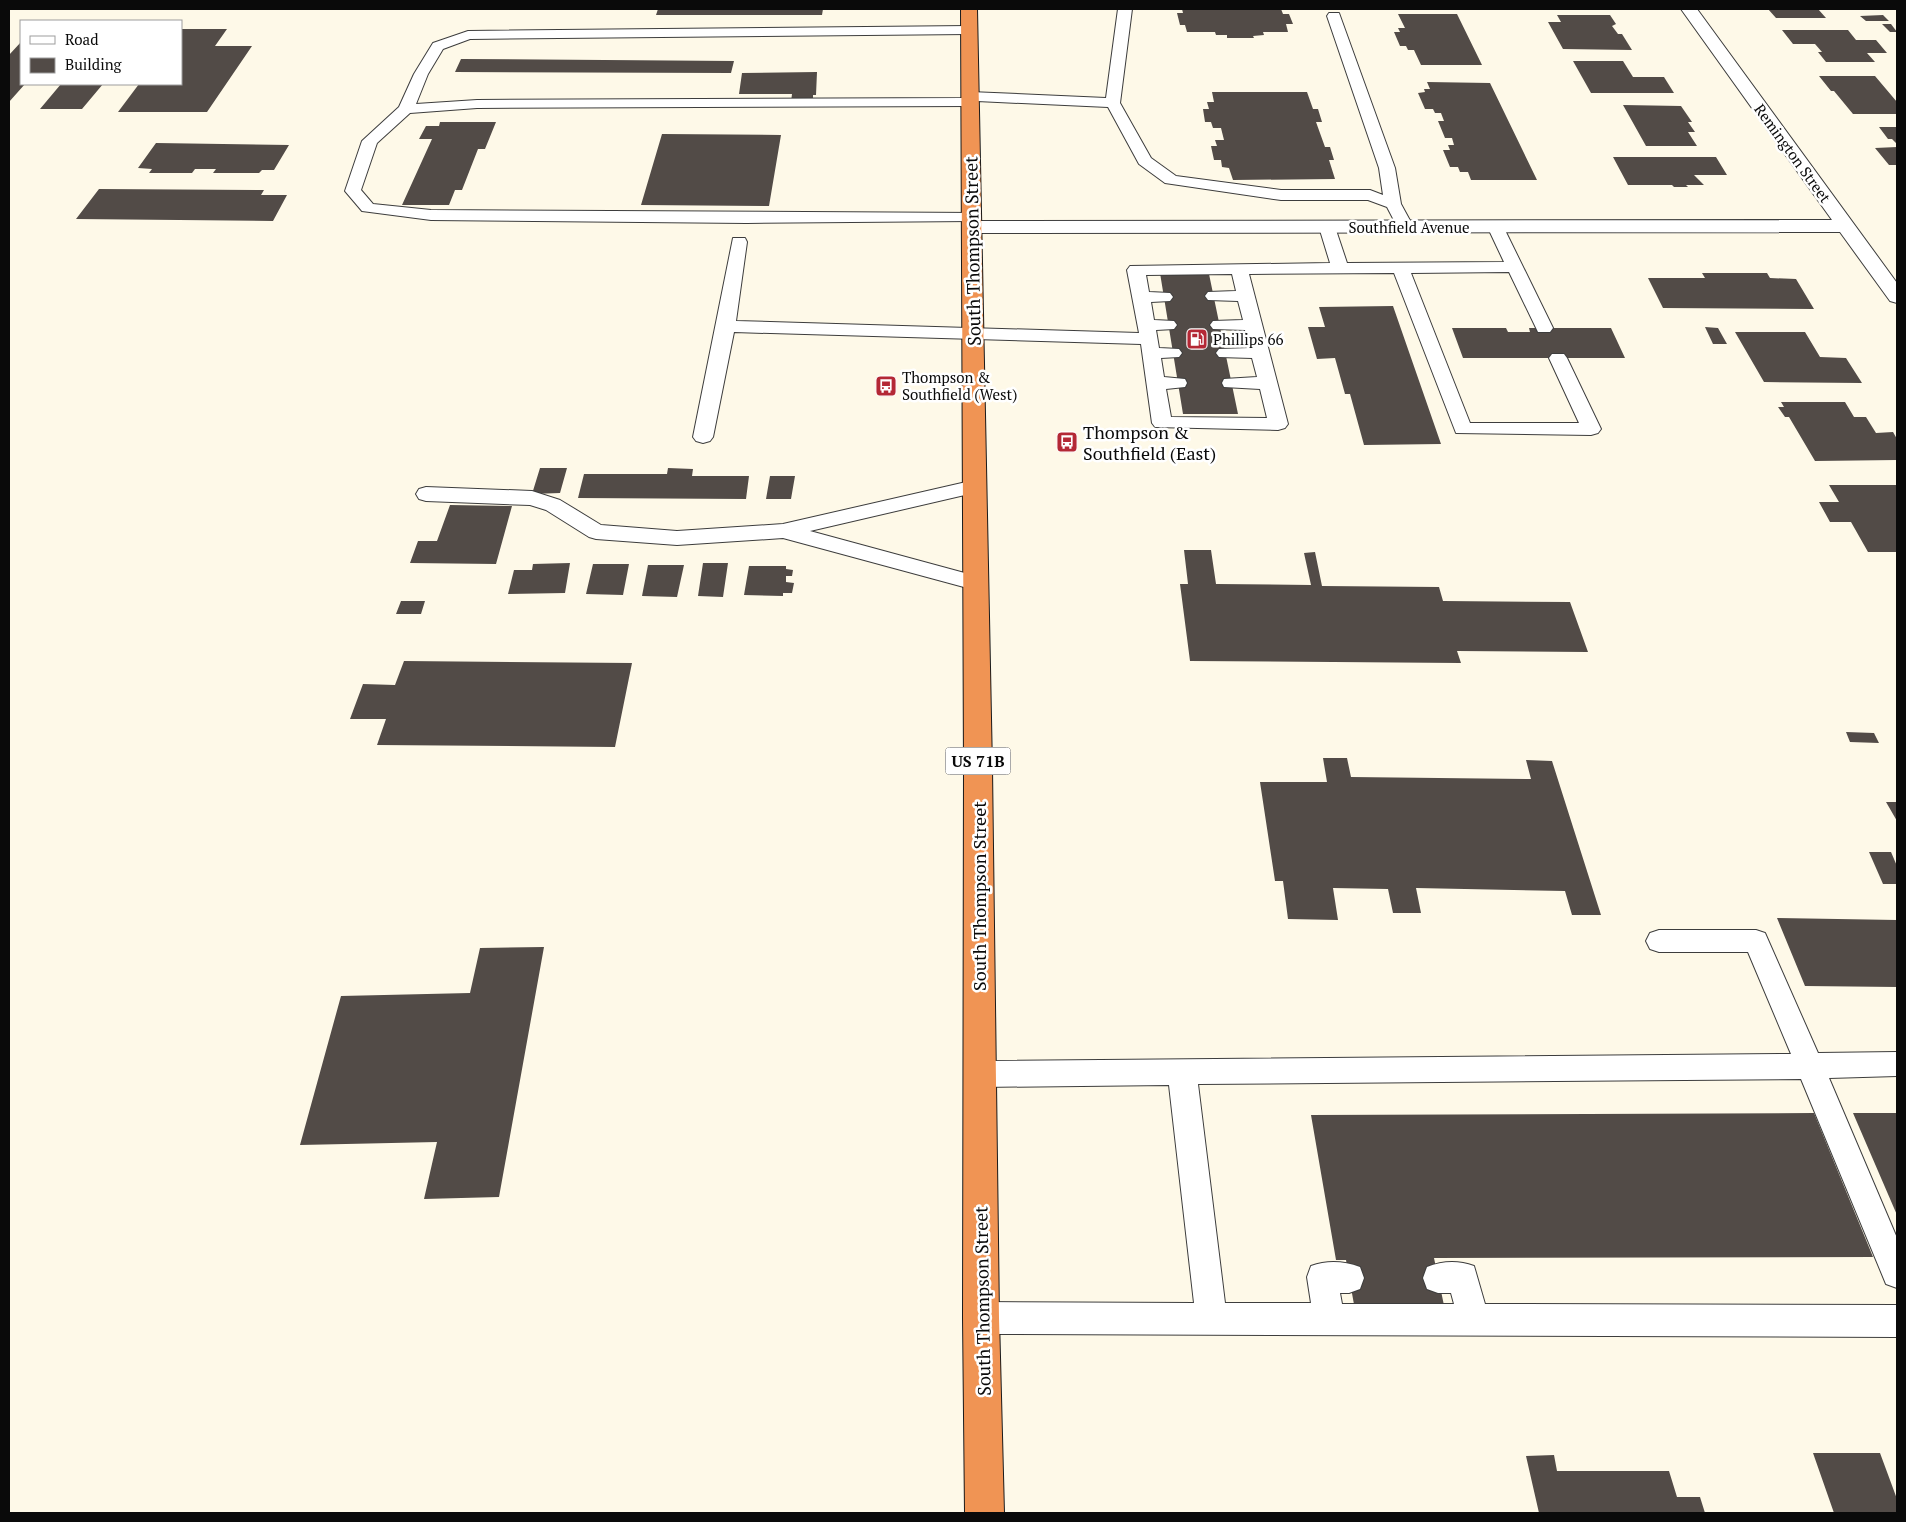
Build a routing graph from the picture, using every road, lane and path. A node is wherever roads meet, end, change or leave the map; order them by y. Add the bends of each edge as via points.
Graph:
1 (1125, 9) edge
2 (1689, 9) edge
3 (1334, 16) dead end
4 (969, 19) edge
5 (970, 99) junction
6 (1113, 103) junction
7 (406, 109) junction
8 (1393, 204) junction
9 (972, 222) junction
10 (1405, 226) junction
11 (1846, 226) junction
12 (1327, 227) junction
13 (1496, 228) junction
14 (739, 242) dead end
15 (1516, 267) junction
16 (1340, 268) junction
17 (1401, 268) junction
18 (1239, 269) junction
19 (1214, 296) dead end
20 (1245, 296) junction
21 (1141, 297) junction
22 (1164, 297) dead end
23 (1897, 297) edge
24 (1219, 325) dead end
25 (1253, 325) junction
26 (726, 326) junction
27 (1168, 326) dead end
28 (1544, 328) dead end
29 (974, 334) junction
30 (1148, 339) junction
31 (1173, 353) dead end
32 (1225, 353) dead end
33 (1259, 353) junction
34 (1558, 358) dead end
35 (1155, 383) junction
36 (1231, 383) dead end
37 (1267, 383) junction
38 (1178, 384) dead end
39 (703, 437) dead end
40 (975, 486) junction
41 (426, 494) dead end
42 (784, 531) junction
43 (975, 583) junction
44 (1659, 941) dead end
45 (1897, 1064) edge
46 (1810, 1066) junction
47 (1182, 1072) junction
48 (981, 1074) junction
49 (1897, 1273) edge
50 (1349, 1278) dead end
51 (1438, 1278) dead end
52 (981, 1318) junction
53 (1211, 1318) junction
54 (1329, 1320) junction
55 (1474, 1321) junction
56 (1897, 1321) edge
57 (985, 1513) edge

1 - 6 lane
2 - 11 street, Remington Street
3 - 8 lane via 1387,168
4 - 5 highway, South Thompson Street / US 71B
4 - 7 lane via 468,35 438,46
5 - 6 lane
5 - 7 lane via 477,104
5 - 9 highway, South Thompson Street / US 71B
6 - 8 lane via 1145,161 1171,180 1281,194 1370,195
7 - 9 lane via 370,141 353,191 368,208 431,215
8 - 10 lane
9 - 12 street, Southfield Avenue
9 - 29 highway, South Thompson Street / US 71B
10 - 12 street, Southfield Avenue
10 - 13 street, Southfield Avenue
11 - 13 street, Southfield Avenue
11 - 23 street, Remington Street
12 - 16 lane
13 - 15 lane
14 - 26 lane
15 - 17 lane
15 - 28 lane
16 - 17 lane
16 - 18 lane
17 - 34 lane via 1462,430 1591,428
18 - 20 lane
18 - 21 lane via 1136,270
19 - 20 lane
20 - 25 lane
21 - 22 lane
21 - 30 lane
24 - 25 lane
25 - 33 lane
26 - 29 lane
26 - 39 lane
27 - 30 lane
29 - 30 lane
29 - 40 highway, South Thompson Street / US 71B
30 - 31 lane
30 - 35 lane
32 - 33 lane
33 - 37 lane
35 - 37 lane via 1162,423 1278,424
35 - 38 lane
36 - 37 lane
40 - 42 lane
40 - 43 highway, South Thompson Street / US 71B
41 - 42 lane via 532,498 553,505 596,532 677,538
42 - 43 lane
43 - 48 highway, South Thompson Street / US 71B
44 - 46 lane via 1756,940
45 - 46 lane
46 - 47 lane
46 - 49 lane
47 - 48 lane
47 - 53 lane
48 - 52 highway, South Thompson Street / US 71B
50 - 54 lane via 1322,1277
51 - 55 lane via 1463,1277
52 - 53 lane
52 - 57 highway, South Thompson Street / US 71B
53 - 54 lane
54 - 55 lane
55 - 56 lane

